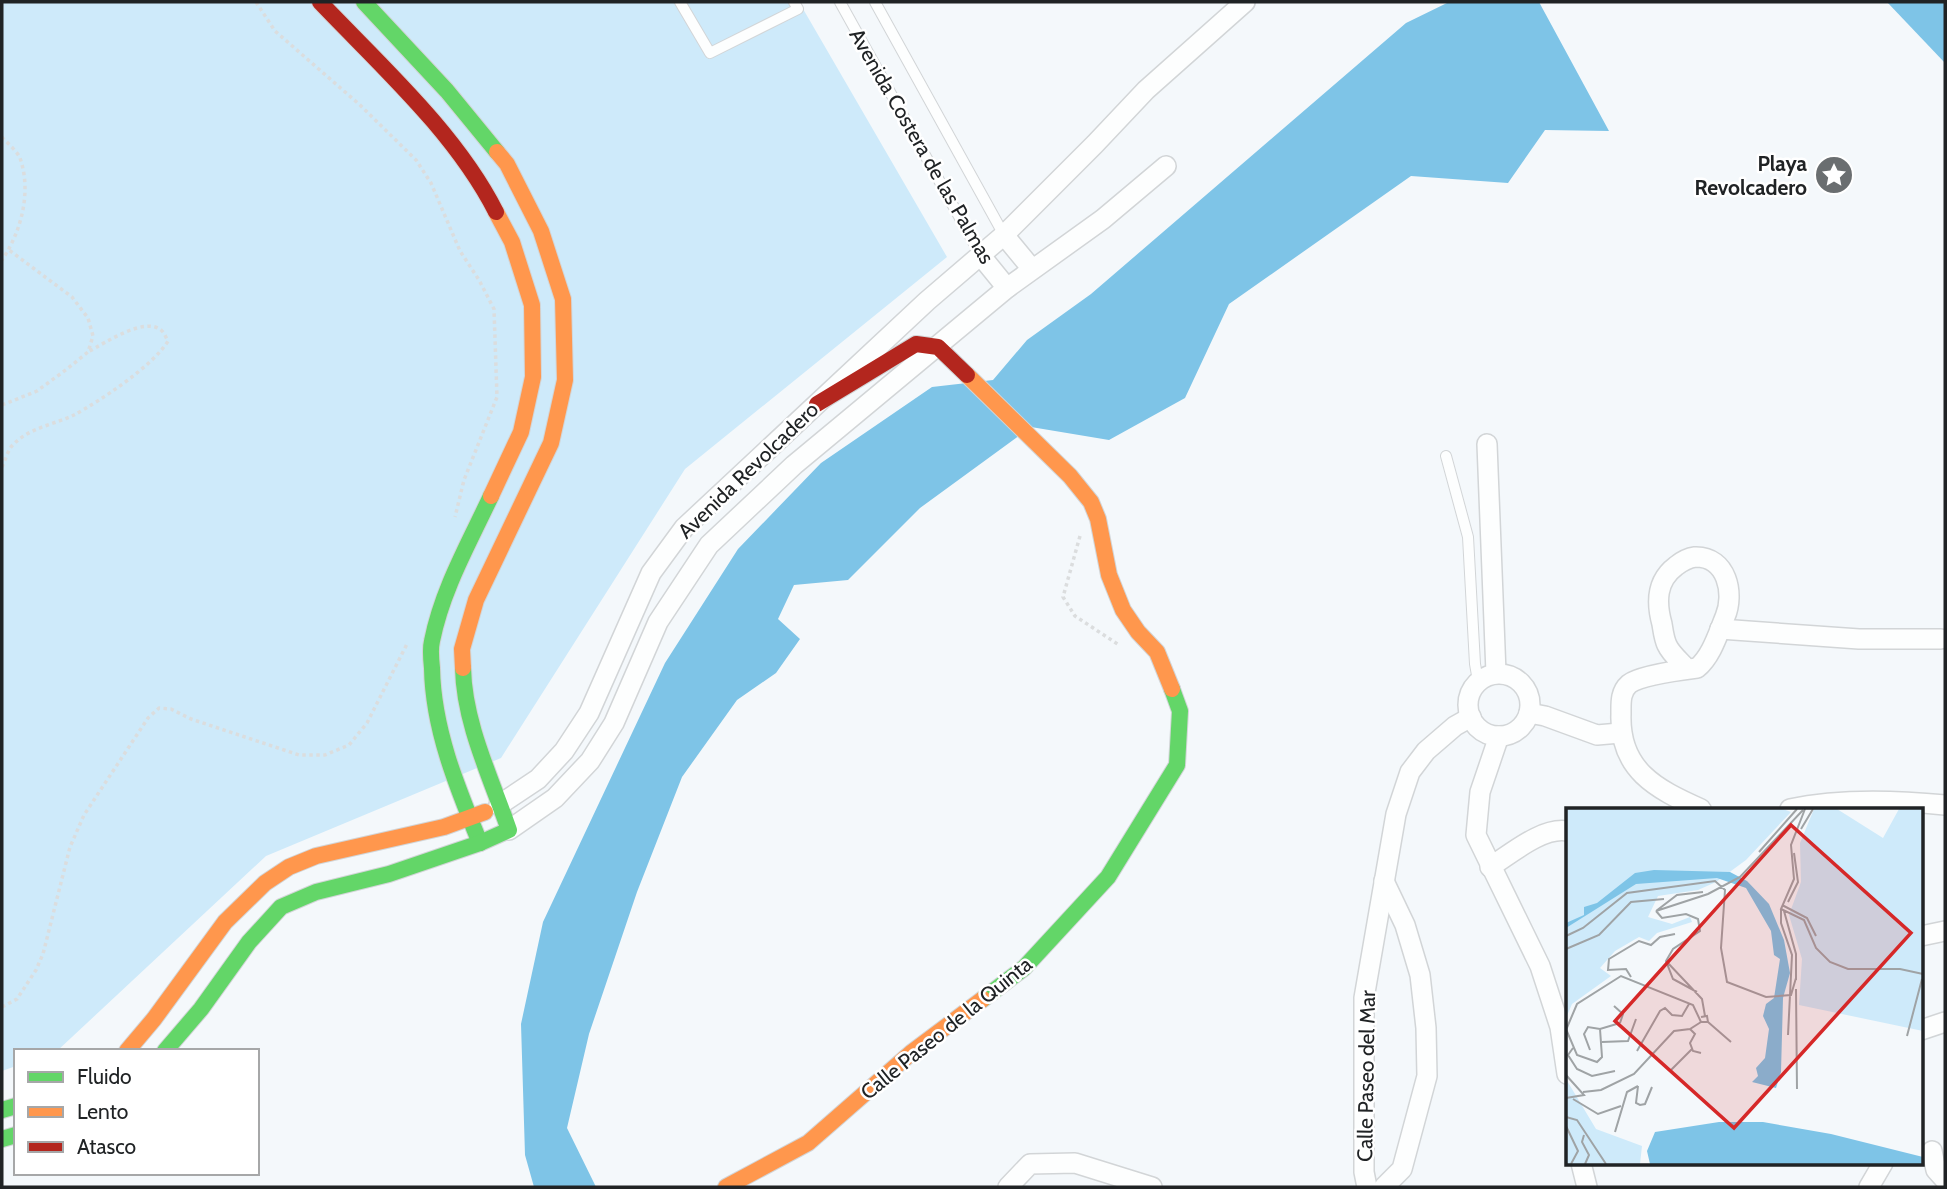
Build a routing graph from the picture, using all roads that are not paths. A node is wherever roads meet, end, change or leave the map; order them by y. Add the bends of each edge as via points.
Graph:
1 (320, 2) edge
2 (364, 2) edge
3 (680, 2) edge
4 (794, 2) edge
5 (839, 2) edge
6 (876, 2) edge
7 (1245, 2) edge
8 (1166, 166) dead end
9 (1004, 235) junction
10 (981, 256) junction
11 (1032, 269) junction
12 (1007, 288) junction
13 (938, 348) junction
14 (817, 404) junction
15 (1487, 444) dead end
16 (1446, 456) dead end
17 (1720, 629) junction
18 (1941, 639) dead end
19 (1687, 669) junction
20 (1487, 678) junction
21 (589, 713) junction
22 (1530, 713) junction
23 (1471, 717) junction
24 (614, 723) junction
25 (1620, 733) junction
26 (1499, 736) junction
27 (499, 805) junction
28 (1945, 805) edge
29 (1699, 808) edge
30 (1794, 808) edge
31 (469, 819) junction
32 (509, 830) junction
33 (1566, 831) edge
34 (481, 843) junction
35 (1490, 867) junction
36 (1384, 881) junction
37 (1945, 931) edge
38 (1923, 936) edge
39 (1945, 1022) edge
40 (1923, 1029) edge
41 (129, 1049) edge
42 (167, 1049) edge
43 (1566, 1067) edge
44 (1933, 1151) edge
45 (1581, 1164) edge
46 (1882, 1164) edge
47 (1945, 1180) edge
48 (726, 1187) edge
49 (1008, 1187) edge
50 (1152, 1187) edge
51 (1367, 1187) edge
52 (1384, 1187) edge
53 (1587, 1187) edge
54 (1868, 1187) edge

1 - 31 main road via 423,111 481,181 512,243 532,305 533,377 521,432 447,589 431,643 439,728
2 - 27 main road via 507,164 541,231 563,299 565,380 551,443 476,600 462,649 463,684 472,724
3 - 4 lane via 710,52 798,9
5 - 10 lane, Avenida Costera de las Palmas
6 - 9 lane, Avenida Costera de las Palmas
7 - 9 street, Avenida Revolcadero via 1146,90
8 - 11 street, Avenida Revolcadero via 1103,219
9 - 10 street, Avenida Revolcadero
9 - 11 street, Avenida Costera de las Palmas
10 - 12 street, Avenida Costera de las Palmas
10 - 14 street, Avenida Revolcadero
11 - 12 street, Avenida Revolcadero
12 - 13 street, Avenida Revolcadero
13 - 14 main road via 916,344
13 - 24 street, Avenida Revolcadero via 794,465 709,545 658,622
13 - 48 main road, Calle Paseo de la Quinta via 1091,502 1123,610 1157,652 1180,711 1177,765 1108,877 1024,968 911,1053 808,1143
14 - 21 street, Avenida Revolcadero via 677,537 651,573
15 - 20 street
16 - 20 lane via 1468,537 1475,664
17 - 18 street via 1859,639
17 - 19 street via 1705,662
17 - 19 street via 1731,595 1721,569 1696,557 1681,562 1658,589 1658,609 1667,645
19 - 25 street via 1635,680 1626,687 1621,698
20 - 22 street via 1515,678 1523,684
20 - 23 street via 1471,692
21 - 24 street
21 - 27 street, Avenida Revolcadero via 538,779
22 - 25 street via 1597,734
22 - 26 street via 1521,727
23 - 26 street via 1488,734
23 - 36 street, Calle Paseo del Mar via 1426,751 1410,772 1396,814
24 - 32 street, Avenida Revolcadero via 590,761 555,798
25 - 29 street via 1634,765 1663,792
26 - 35 street via 1479,792 1476,835
27 - 31 main road, Avenida Revolcadero
27 - 32 main road
28 - 30 street via 1874,801
31 - 34 main road
31 - 41 main road, Avenida Revolcadero via 313,857 279,873 245,898 218,927
32 - 34 main road, Avenida Revolcadero
33 - 35 street via 1538,838
34 - 42 main road, Avenida Revolcadero via 389,874 316,892 281,907
35 - 43 street via 1541,966 1560,1027
36 - 51 street, Calle Paseo del Mar via 1364,998
36 - 52 street, Calle Paseo del Mar via 1405,925 1420,975 1427,1076 1402,1169
37 - 38 street
39 - 40 street
44 - 47 street via 1936,1170
45 - 53 street
46 - 54 street
49 - 50 street via 1030,1164 1075,1163

